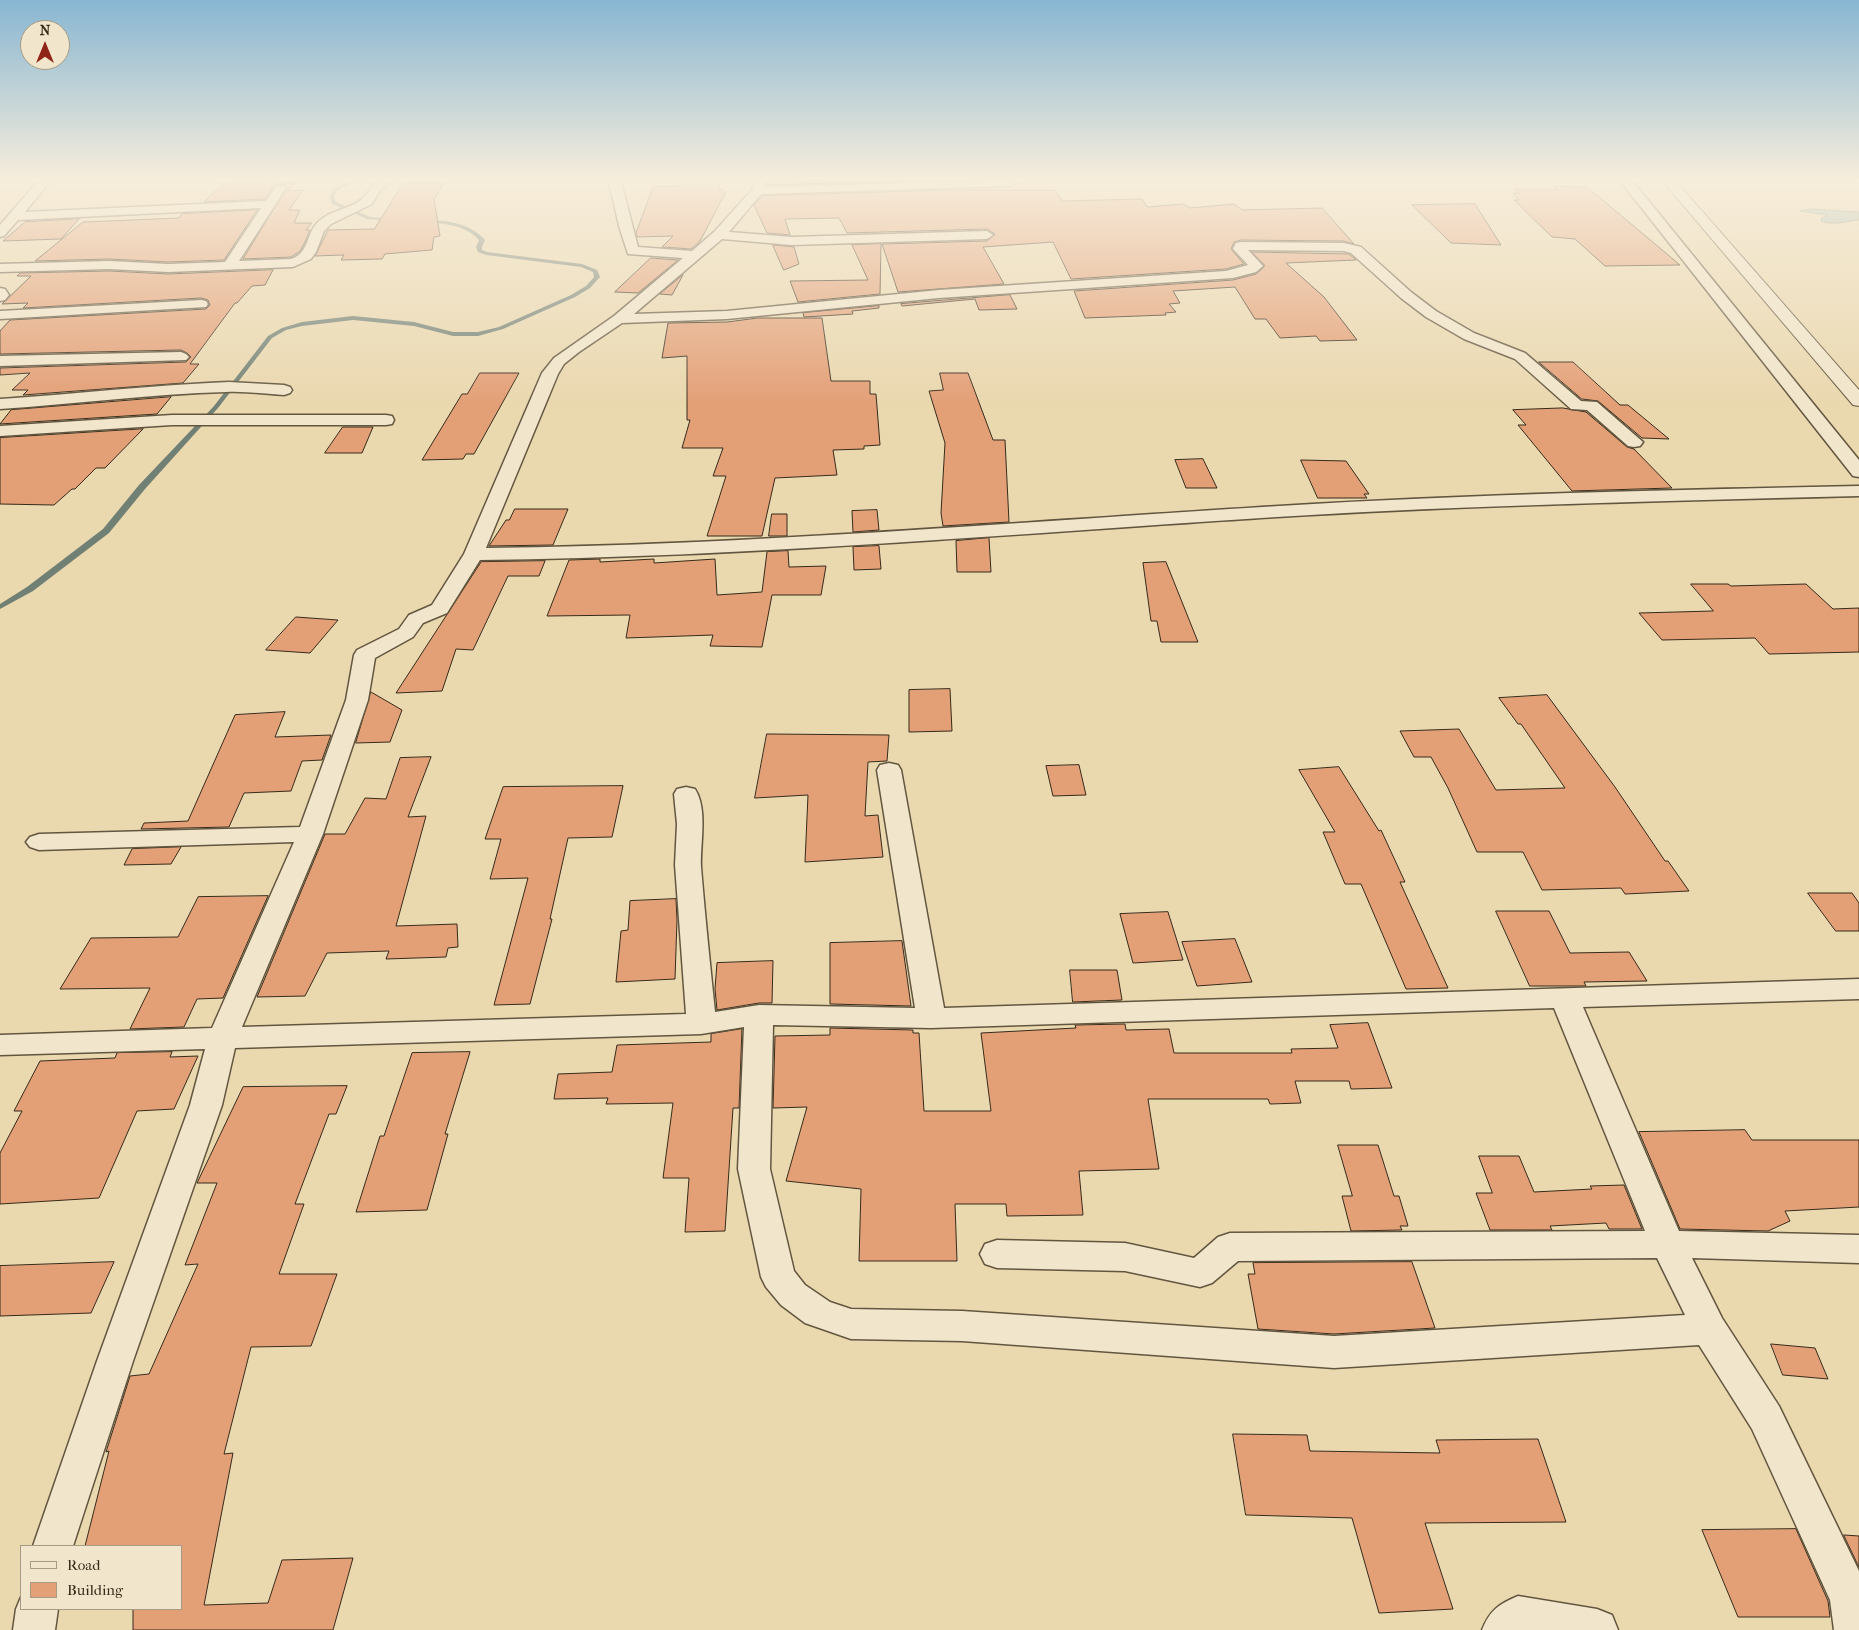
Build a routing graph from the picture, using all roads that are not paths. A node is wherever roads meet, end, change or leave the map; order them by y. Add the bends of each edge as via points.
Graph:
1 (237, 254) edge
2 (310, 254) edge
3 (682, 254) edge
4 (1245, 254) edge
5 (1361, 254) edge
6 (1685, 254) edge
7 (1732, 254) edge
8 (697, 255) joint
9 (230, 265) junction
10 (0, 268) edge
11 (0, 292) edge
12 (0, 297) edge
13 (201, 304) dead end
14 (0, 315) edge
15 (619, 319) junction
16 (180, 357) dead end
17 (0, 361) edge
18 (284, 390) dead end
19 (1859, 401) edge
20 (0, 404) edge
21 (386, 420) dead end
22 (0, 431) edge
23 (1634, 442) dead end
24 (1859, 472) edge
25 (1859, 491) edge
26 (474, 554) junction
27 (889, 770) dead end
28 (686, 794) dead end
29 (310, 834) junction
30 (39, 842) dead end
31 (1859, 989) edge
32 (1565, 999) junction
33 (759, 1015) junction
34 (931, 1018) junction
35 (701, 1024) junction
36 (223, 1038) junction
37 (0, 1045) edge
38 (1668, 1244) junction
39 (1859, 1249) edge
40 (997, 1254) dead end
41 (1709, 1329) junction
42 (53, 1545) edge
43 (37, 1610) edge
44 (34, 1630) edge
45 (1503, 1630) edge
46 (1597, 1630) edge
47 (1855, 1630) edge

1 - 9 street
2 - 9 street via 304,260 276,265
3 - 8 street
4 - 15 street via 1254,262 1254,268 1208,276 939,294 727,315
5 - 23 street via 1431,314 1469,336 1520,356 1577,406 1591,405
6 - 24 street
7 - 19 street
8 - 15 street
9 - 10 street
11 - 12 street
13 - 14 street
15 - 26 street via 574,349 559,361 550,374
16 - 17 street
18 - 20 street via 174,389
21 - 22 street via 197,420
25 - 26 street via 1393,505 681,550
26 - 29 street via 440,609 416,619 406,633 365,655 357,700
27 - 34 street
28 - 35 street via 690,824 688,865
29 - 30 street
29 - 36 street
31 - 32 street
32 - 34 street
32 - 38 street
33 - 34 street
33 - 35 street
33 - 41 street via 754,1169 778,1276 793,1295 818,1313 851,1324 962,1326 1334,1352
35 - 36 street
36 - 37 street
36 - 42 street via 206,1105
38 - 39 street
38 - 40 street via 1230,1247 1200,1273 1125,1257
38 - 41 street
41 - 47 street via 1770,1427 1851,1599
43 - 44 street
45 - 46 street via 1518,1618

